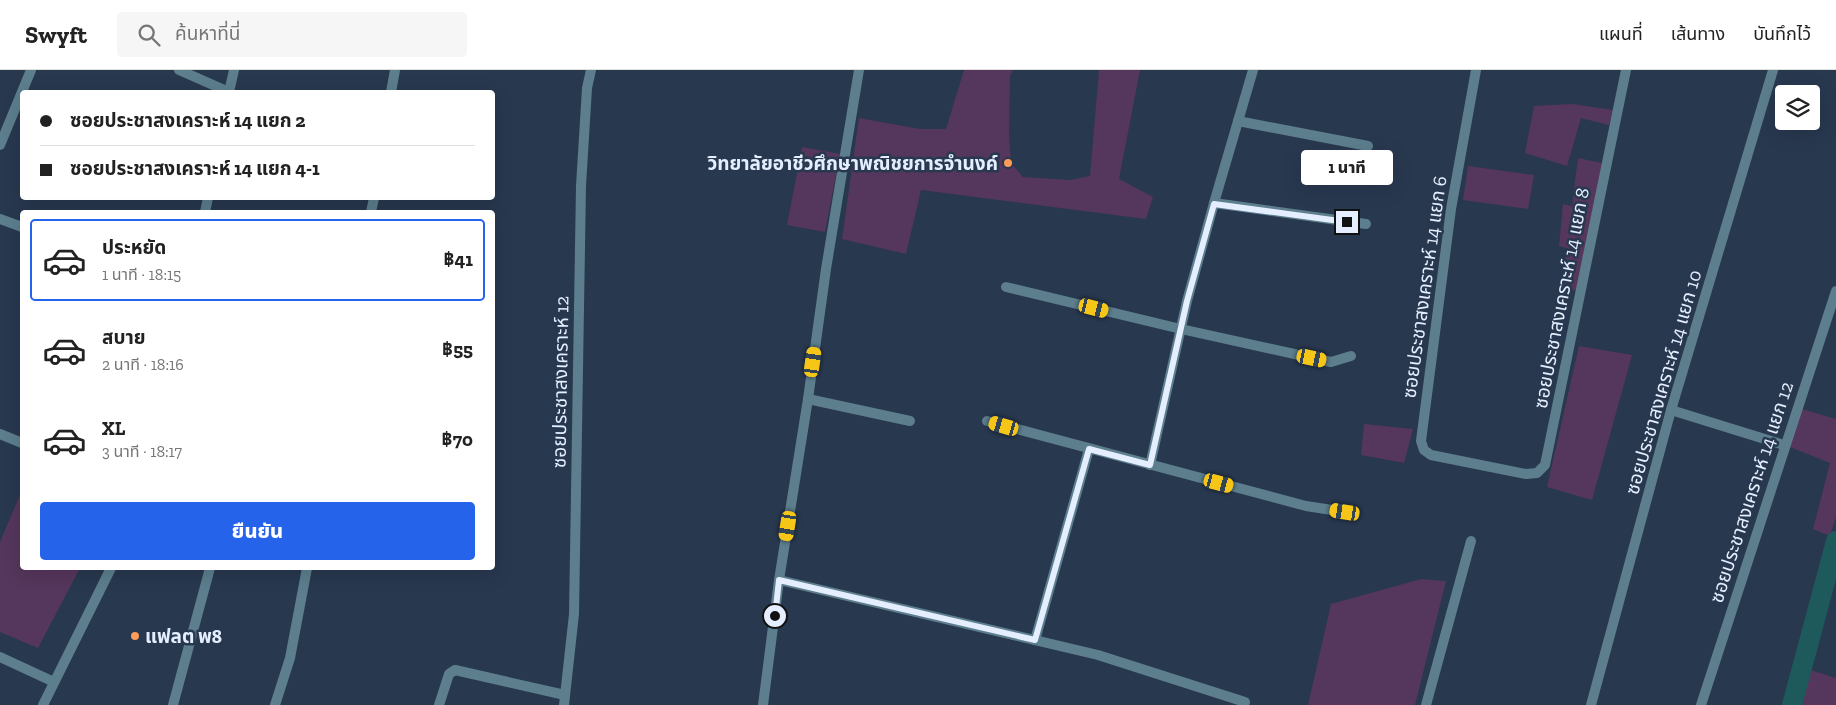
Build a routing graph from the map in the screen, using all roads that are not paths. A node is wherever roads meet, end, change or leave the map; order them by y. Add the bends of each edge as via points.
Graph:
1 (31, 70) edge
2 (179, 70) edge
3 (234, 70) edge
4 (395, 70) edge
5 (591, 70) edge
6 (859, 70) edge
7 (1253, 70) edge
8 (1476, 70) edge
9 (1626, 70) edge
10 (1773, 70) edge
11 (23, 90) edge
12 (224, 90) edge
13 (229, 90) edge
14 (392, 90) edge
15 (20, 96) edge
16 (1238, 122) junction
17 (0, 144) edge
18 (1368, 146) dead end
19 (1214, 204) junction
20 (0, 219) edge
21 (1366, 224) dead end
22 (20, 226) edge
23 (1006, 287) dead end
24 (1836, 291) edge
25 (1181, 329) junction
26 (1351, 356) dead end
27 (808, 399) junction
28 (1672, 410) junction
29 (910, 421) dead end
30 (987, 421) dead end
31 (0, 434) edge
32 (20, 442) edge
33 (1784, 446) junction
34 (1089, 449) junction
35 (1150, 465) junction
36 (1480, 465) joint
37 (1345, 512) dead end
38 (1471, 541) dead end
39 (110, 570) edge
40 (209, 570) edge
41 (308, 570) edge
42 (779, 580) junction
43 (1035, 640) junction
44 (0, 657) edge
45 (54, 682) junction
46 (565, 700) edge
47 (1245, 702) dead end
48 (43, 705) edge
49 (173, 705) edge
50 (275, 705) edge
51 (439, 705) edge
52 (763, 705) edge
53 (1426, 705) edge
54 (1591, 705) edge
55 (1700, 705) edge

1 - 11 street
2 - 12 street
3 - 13 street
4 - 14 street
5 - 46 street, ซอยประชาสงเคราะห์ 12 via 581,186 574,614
6 - 27 street
7 - 16 street
8 - 36 street, ซอยประชาสงเคราะห์ 14 แยก 6 via 1451,209 1421,441 1431,456
9 - 36 street, ซอยประชาสงเคราะห์ 14 แยก 8 via 1545,465 1537,473 1526,474
10 - 28 street, ซอยประชาสงเคราะห์ 14 แยก 10
15 - 17 street
16 - 18 street
16 - 19 street
19 - 21 street
19 - 25 street
20 - 22 street
23 - 25 street
24 - 33 street, ซอยประชาสงเคราะห์ 14 แยก 12
25 - 26 street via 1331,362
25 - 35 street
27 - 29 street
27 - 42 street
28 - 33 street
28 - 54 street, ซอยประชาสงเคราะห์ 14 แยก 10
30 - 34 street
31 - 32 street
33 - 55 street, ซอยประชาสงเคราะห์ 14 แยก 12
34 - 35 street
34 - 43 street
35 - 37 street via 1306,506
38 - 53 street
39 - 45 street
40 - 49 street
41 - 50 street via 290,658
42 - 43 street
42 - 52 street
43 - 47 street via 1098,655
44 - 45 street
45 - 48 street
46 - 51 street via 456,670 445,681

